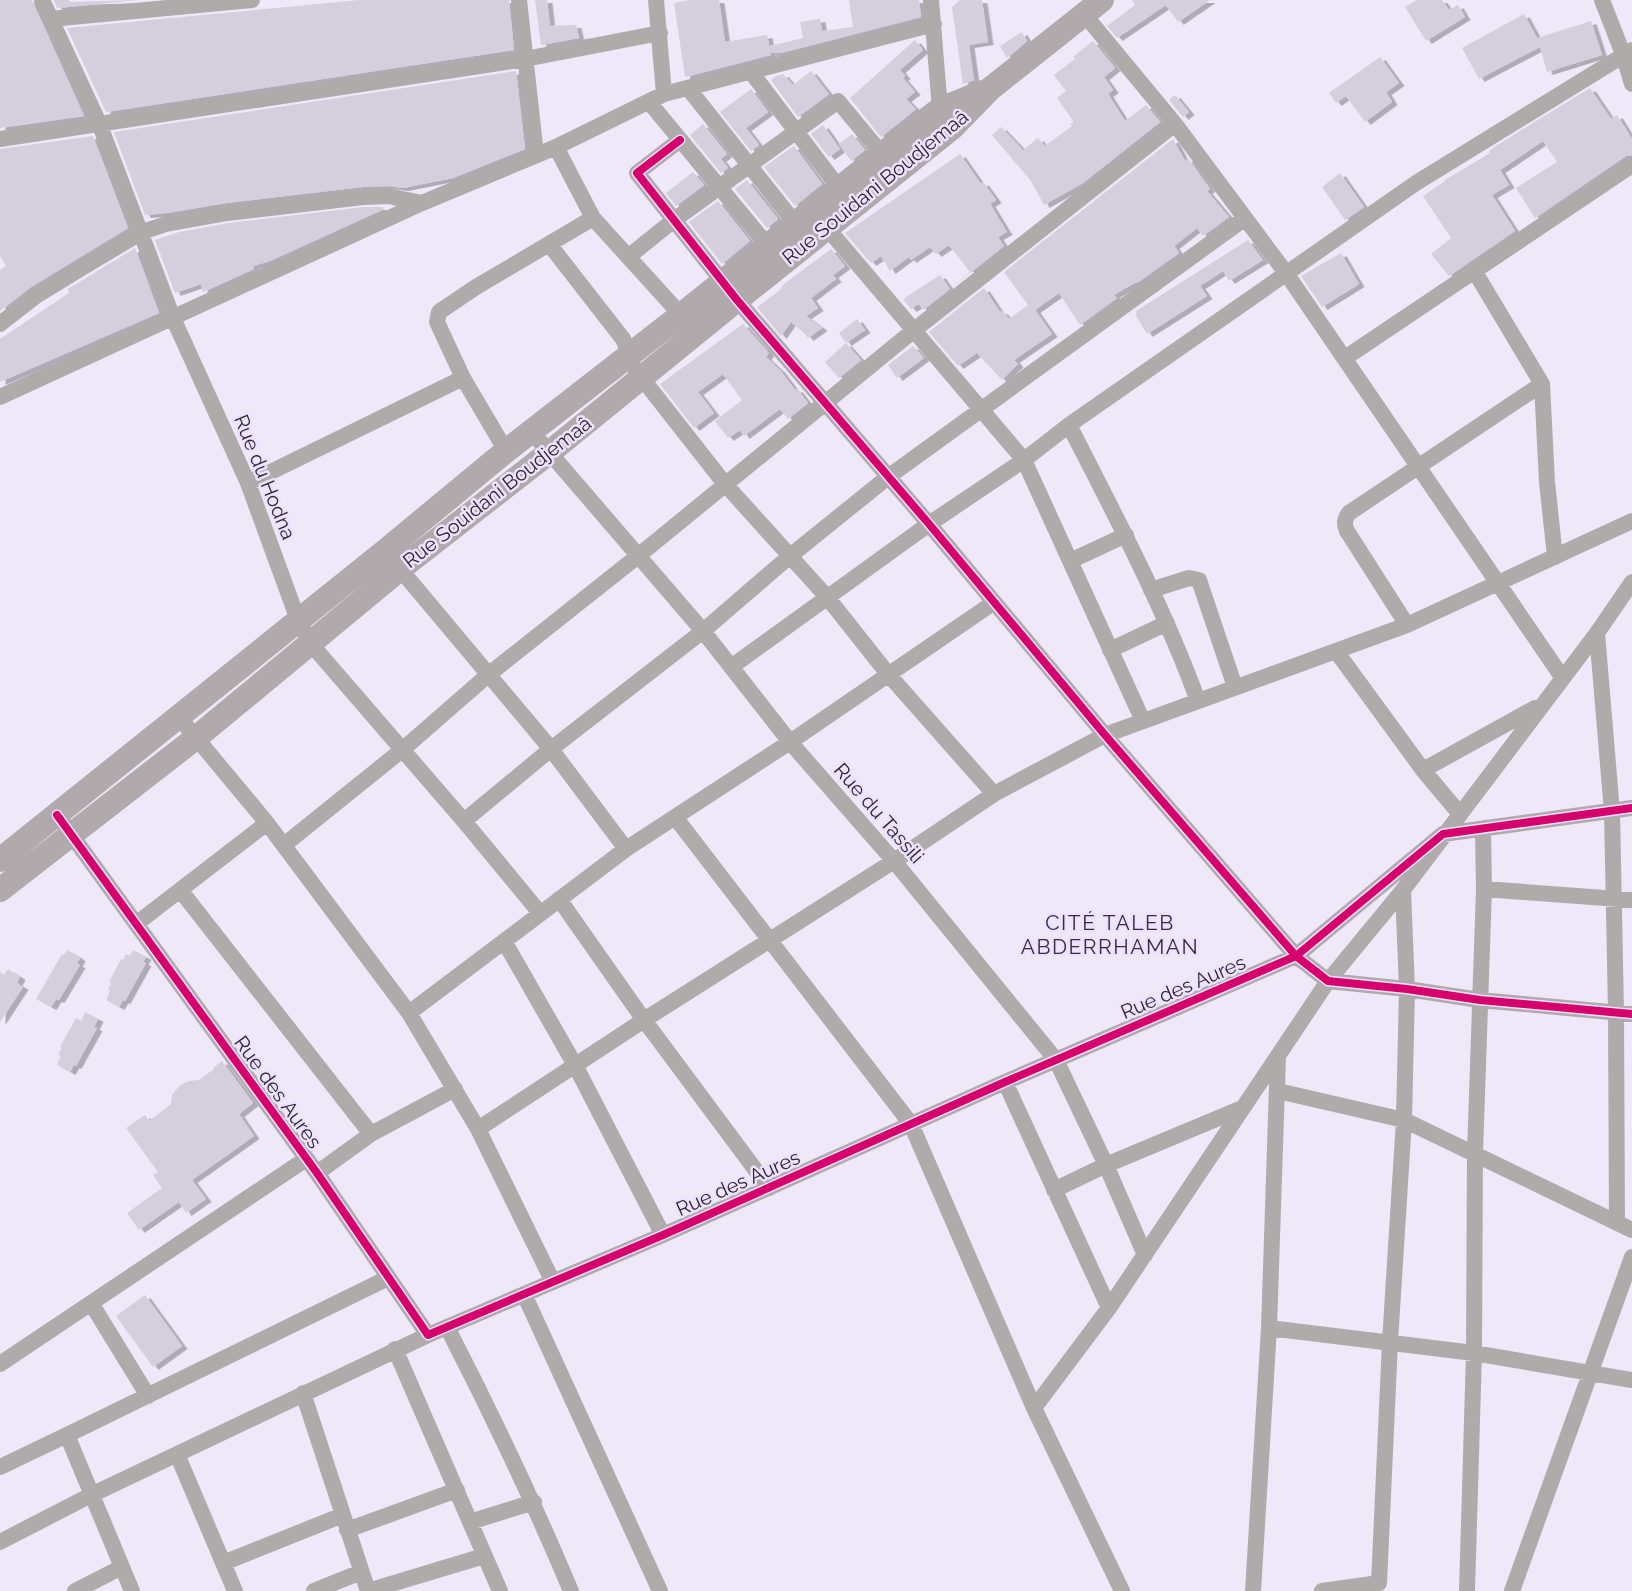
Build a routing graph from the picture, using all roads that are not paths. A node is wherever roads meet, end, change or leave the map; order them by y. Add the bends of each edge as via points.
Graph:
1 (42, 0) edge
2 (252, 0) edge
3 (519, 0) edge
4 (657, 0) edge
5 (931, 0) edge
6 (1602, 0) edge
7 (1093, 7) edge
8 (50, 19) junction
9 (934, 24) junction
10 (660, 33) junction
11 (1628, 52) edge
12 (525, 59) junction
13 (751, 72) junction
14 (1632, 84) edge
15 (688, 88) junction
16 (664, 94) junction
17 (649, 102) junction
18 (946, 119) junction
19 (99, 123) junction
20 (1175, 124) junction
21 (796, 131) junction
22 (0, 139) edge
23 (680, 140) junction
24 (556, 147) junction
25 (882, 154) junction
26 (536, 155) junction
27 (750, 165) junction
28 (1632, 165) edge
29 (719, 188) junction
30 (839, 188) junction
31 (422, 203) junction
32 (592, 218) junction
33 (1244, 219) junction
34 (674, 220) junction
35 (795, 223) junction
36 (827, 228) junction
37 (142, 232) junction
38 (549, 244) junction
39 (768, 246) junction
40 (628, 257) junction
41 (1475, 272) junction
42 (1286, 273) junction
43 (730, 291) junction
44 (681, 315) junction
45 (173, 318) junction
46 (0, 324) edge
47 (913, 331) junction
48 (627, 357) junction
49 (1345, 358) junction
50 (641, 377) junction
51 (463, 378) junction
52 (1542, 384) junction
53 (0, 397) edge
54 (825, 404) junction
55 (980, 410) junction
56 (1069, 425) junction
57 (531, 431) junction
58 (506, 451) junction
59 (550, 452) junction
60 (1024, 460) junction
61 (1419, 465) junction
62 (888, 477) junction
63 (248, 483) junction
64 (725, 484) junction
65 (1632, 520) edge
66 (929, 524) junction
67 (1126, 535) junction
68 (638, 556) junction
69 (790, 556) junction
70 (1555, 557) junction
71 (1070, 561) junction
72 (400, 569) junction
73 (1498, 583) junction
74 (1630, 589) edge
75 (1152, 590) junction
76 (827, 597) junction
77 (993, 603) junction
78 (298, 620) junction
79 (1167, 624) junction
80 (1407, 625) junction
81 (702, 631) junction
82 (1597, 633) junction
83 (311, 644) junction
84 (1110, 650) junction
85 (1336, 651) junction
86 (731, 667) junction
87 (888, 674) junction
88 (488, 675) junction
89 (1562, 677) junction
90 (1235, 687) junction
91 (1198, 701) junction
92 (1541, 704) junction
93 (178, 716) junction
94 (1143, 721) junction
95 (1105, 735) junction
96 (196, 738) junction
97 (790, 742) junction
98 (550, 749) junction
99 (402, 750) junction
100 (1423, 770) junction
101 (994, 794) junction
102 (1632, 808) edge
103 (1612, 812) junction
104 (1459, 813) junction
105 (675, 817) junction
106 (464, 821) junction
107 (267, 823) junction
108 (65, 825) junction
109 (1483, 830) junction
110 (1443, 834) junction
111 (284, 845) junction
112 (626, 849) junction
113 (0, 860) edge
114 (894, 861) junction
115 (1484, 889) junction
116 (0, 890) edge
117 (1403, 890) junction
118 (181, 891) junction
119 (1614, 898) junction
120 (559, 899) junction
121 (1632, 900) edge
122 (540, 913) junction
123 (136, 924) junction
124 (770, 940) junction
125 (504, 941) junction
126 (1296, 956) junction
127 (1328, 981) junction
128 (1407, 989) junction
129 (1480, 1000) junction
130 (409, 1013) junction
131 (1624, 1013) edge
132 (644, 1020) junction
133 (1278, 1055) junction
134 (1056, 1060) junction
135 (575, 1065) junction
136 (1005, 1082) junction
137 (455, 1089) junction
138 (1278, 1091) junction
139 (1240, 1109) junction
140 (1404, 1120) junction
141 (910, 1124) junction
142 (478, 1129) junction
143 (371, 1134) junction
144 (1475, 1154) junction
145 (306, 1158) junction
146 (1106, 1165) junction
147 (317, 1173) junction
148 (769, 1188) junction
149 (1054, 1190) junction
150 (1624, 1226) edge
151 (663, 1235) junction
152 (1145, 1255) junction
153 (1632, 1257) edge
154 (388, 1278) junction
155 (553, 1282) junction
156 (524, 1294) junction
157 (91, 1303) junction
158 (1109, 1308) junction
159 (447, 1327) junction
160 (1269, 1328) junction
161 (428, 1335) junction
162 (1390, 1342) junction
163 (395, 1349) junction
164 (1474, 1353) junction
165 (0, 1364) edge
166 (1589, 1374) junction
167 (1632, 1380) edge
168 (303, 1393) junction
169 (148, 1396) junction
170 (1034, 1408) junction
171 (67, 1435) junction
172 (177, 1454) junction
173 (0, 1467) edge
174 (457, 1490) junction
175 (91, 1495) junction
176 (534, 1502) junction
177 (345, 1522) junction
178 (470, 1522) junction
179 (0, 1542) edge
180 (484, 1556) junction
181 (223, 1563) junction
182 (122, 1567) junction
183 (361, 1572) junction
184 (1378, 1587) edge
185 (75, 1591) edge
186 (132, 1591) edge
187 (235, 1591) edge
188 (314, 1591) edge
189 (368, 1591) edge
190 (500, 1591) edge
191 (571, 1591) edge
192 (660, 1591) edge
193 (1122, 1591) edge
194 (1252, 1591) edge
195 (1322, 1591) edge
196 (1467, 1591) edge
197 (1512, 1591) edge

1 - 8 street, Rue du Hodna
2 - 8 street
3 - 12 street
4 - 10 street
5 - 9 street
6 - 11 street
7 - 18 main road, Rue Souidani Boudjemaâ
7 - 20 street
8 - 19 street, Rue du Hodna
9 - 13 street
9 - 18 street
10 - 12 street
10 - 16 street
11 - 14 street
11 - 42 street via 1416,183
12 - 19 street
12 - 26 street
13 - 15 street
13 - 21 street
15 - 16 street
15 - 27 street
16 - 17 street
17 - 23 street
17 - 24 street
18 - 25 main road, Rue Souidani Boudjemaâ
18 - 36 main road, Rue Souidani Boudjemaâ
19 - 22 street
19 - 37 street, Rue du Hodna
20 - 33 street
20 - 47 street
21 - 25 street via 838,100
21 - 27 street
21 - 30 street
23 - 29 street
23 - 34 street via 637,173
24 - 26 street
24 - 32 street
25 - 30 main road, Rue Souidani Boudjemaâ
26 - 31 street
27 - 29 street
27 - 35 street
28 - 41 street
29 - 34 street
29 - 39 street
30 - 35 main road, Rue Souidani Boudjemaâ
31 - 37 street via 388,196 363,197 193,218
31 - 45 street
32 - 38 street
32 - 40 street
33 - 42 street
33 - 55 street
34 - 40 street
34 - 43 street
35 - 39 main road, Rue Souidani Boudjemaâ
36 - 43 main road, Rue Souidani Boudjemaâ
36 - 47 street
37 - 45 street, Rue du Hodna
37 - 46 street via 36,296
38 - 48 street via 622,339
38 - 51 street via 439,312 437,322
39 - 43 main road, Rue Souidani Boudjemaâ
40 - 44 street
41 - 49 street
41 - 52 street
42 - 49 street
42 - 56 street
43 - 44 main road, Rue Souidani Boudjemaâ
43 - 50 main road, Rue Souidani Boudjemaâ
43 - 54 street
44 - 48 main road, Rue Souidani Boudjemaâ
45 - 53 street
45 - 63 street, Rue du Hodna
47 - 54 street
47 - 55 street
48 - 50 street
48 - 57 main road, Rue Souidani Boudjemaâ
49 - 61 street
50 - 59 main road, Rue Souidani Boudjemaâ
50 - 64 street
51 - 58 street
51 - 63 street
52 - 61 street
52 - 70 street
54 - 62 street
54 - 64 street
55 - 60 street
55 - 62 street
56 - 60 street
56 - 67 street
57 - 58 main road, Rue Souidani Boudjemaâ
57 - 59 street, Rue du Tassili
58 - 78 main road, Rue Souidani Boudjemaâ
59 - 68 street, Rue du Tassili
59 - 72 main road, Rue Souidani Boudjemaâ
60 - 66 street
60 - 71 street
61 - 73 street
61 - 80 street via 1349,513 1344,525
62 - 66 street
62 - 69 street
63 - 78 street, Rue du Hodna
64 - 68 street
64 - 69 street
65 - 70 street
66 - 76 street
66 - 77 street
67 - 71 street
67 - 75 street
68 - 81 street, Rue du Tassili
68 - 88 street
69 - 76 street
69 - 81 street
70 - 73 street
71 - 84 street
72 - 83 main road, Rue Souidani Boudjemaâ
72 - 88 street
73 - 80 street
73 - 89 street
74 - 82 street
75 - 79 street
75 - 90 street via 1189,578 1199,580
76 - 86 street
76 - 87 street
77 - 87 street
77 - 95 street
78 - 83 street, Rue du Hodna
78 - 93 main road, Rue Souidani Boudjemaâ
79 - 84 street
79 - 91 street
80 - 85 street
81 - 86 street, Rue du Tassili
81 - 98 street
82 - 89 street
82 - 103 street
83 - 96 main road, Rue Souidani Boudjemaâ
83 - 99 street, Rue du Hodna
84 - 94 street
85 - 90 street
85 - 100 street
86 - 97 street, Rue du Tassili
87 - 97 street
87 - 101 street
88 - 98 street
88 - 99 street
89 - 92 street
90 - 91 street
91 - 94 street
92 - 100 street
92 - 104 street
93 - 96 street
93 - 108 main road, Rue Souidani Boudjemaâ
94 - 95 street
95 - 101 street
95 - 126 street
96 - 107 street
96 - 108 main road, Rue Souidani Boudjemaâ
97 - 105 street
97 - 114 street, Rue du Tassili
98 - 106 street
98 - 112 street
99 - 106 street, Rue du Hodna
99 - 111 street
100 - 104 street
101 - 114 street
102 - 103 street
103 - 109 street
103 - 119 street
104 - 110 street
105 - 112 street
105 - 124 street
106 - 122 street, Rue du Hodna
107 - 111 street
107 - 118 street
108 - 113 main road, Rue Souidani Boudjemaâ
108 - 116 main road, Rue Souidani Boudjemaâ
108 - 123 street, Rue des Aures
109 - 110 street
109 - 115 street
110 - 117 street
110 - 126 street, Rue des Aures
111 - 130 street
112 - 120 street
114 - 124 street
114 - 134 street, Rue du Tassili
115 - 119 street
115 - 129 street
117 - 127 street
117 - 128 street
118 - 123 street
118 - 143 street
119 - 121 street
119 - 131 street
120 - 122 street
120 - 132 street
122 - 125 street
123 - 145 street, Rue des Aures
124 - 132 street
124 - 141 street
125 - 130 street
125 - 135 street
126 - 127 street
126 - 134 street, Rue des Aures
127 - 128 street
127 - 133 street
128 - 129 street
128 - 140 street
129 - 131 street
129 - 144 street
130 - 137 street
131 - 150 street
132 - 135 street
132 - 148 street
133 - 138 street
133 - 139 street
134 - 136 street, Rue des Aures
134 - 146 street, Rue du Tassili
135 - 142 street
135 - 151 street
136 - 141 street, Rue des Aures
136 - 149 street
137 - 142 street
137 - 143 street
138 - 140 street
138 - 160 street
139 - 146 street
139 - 152 street
140 - 144 street
140 - 162 street
141 - 148 street, Rue des Aures
141 - 170 street
142 - 155 street
143 - 147 street
144 - 150 street
144 - 164 street
145 - 147 street, Rue des Aures
145 - 157 street
146 - 149 street
146 - 152 street, Rue du Tassili
147 - 154 street, Rue des Aures
148 - 151 street, Rue des Aures
149 - 158 street
151 - 155 street, Rue des Aures
152 - 158 street
153 - 166 street
154 - 161 street, Rue des Aures
154 - 169 street
155 - 156 street, Rue des Aures
156 - 159 street, Rue des Aures
156 - 192 street
157 - 165 street
157 - 169 street
158 - 170 street
159 - 161 street, Rue des Aures
159 - 176 street
160 - 162 street
160 - 194 street
161 - 163 street
162 - 164 street
162 - 184 street
163 - 168 street
163 - 174 street
164 - 166 street
164 - 196 street
166 - 167 street
166 - 197 street
168 - 172 street
168 - 177 street
169 - 171 street
170 - 193 street
171 - 173 street
171 - 175 street
172 - 175 street
172 - 181 street
174 - 177 street
174 - 178 street
175 - 179 street
175 - 182 street
176 - 178 street
176 - 191 street
177 - 181 street
177 - 183 street
178 - 180 street
180 - 189 street
180 - 190 street
181 - 187 street
182 - 185 street
182 - 186 street
183 - 188 street
183 - 189 street
184 - 195 street

